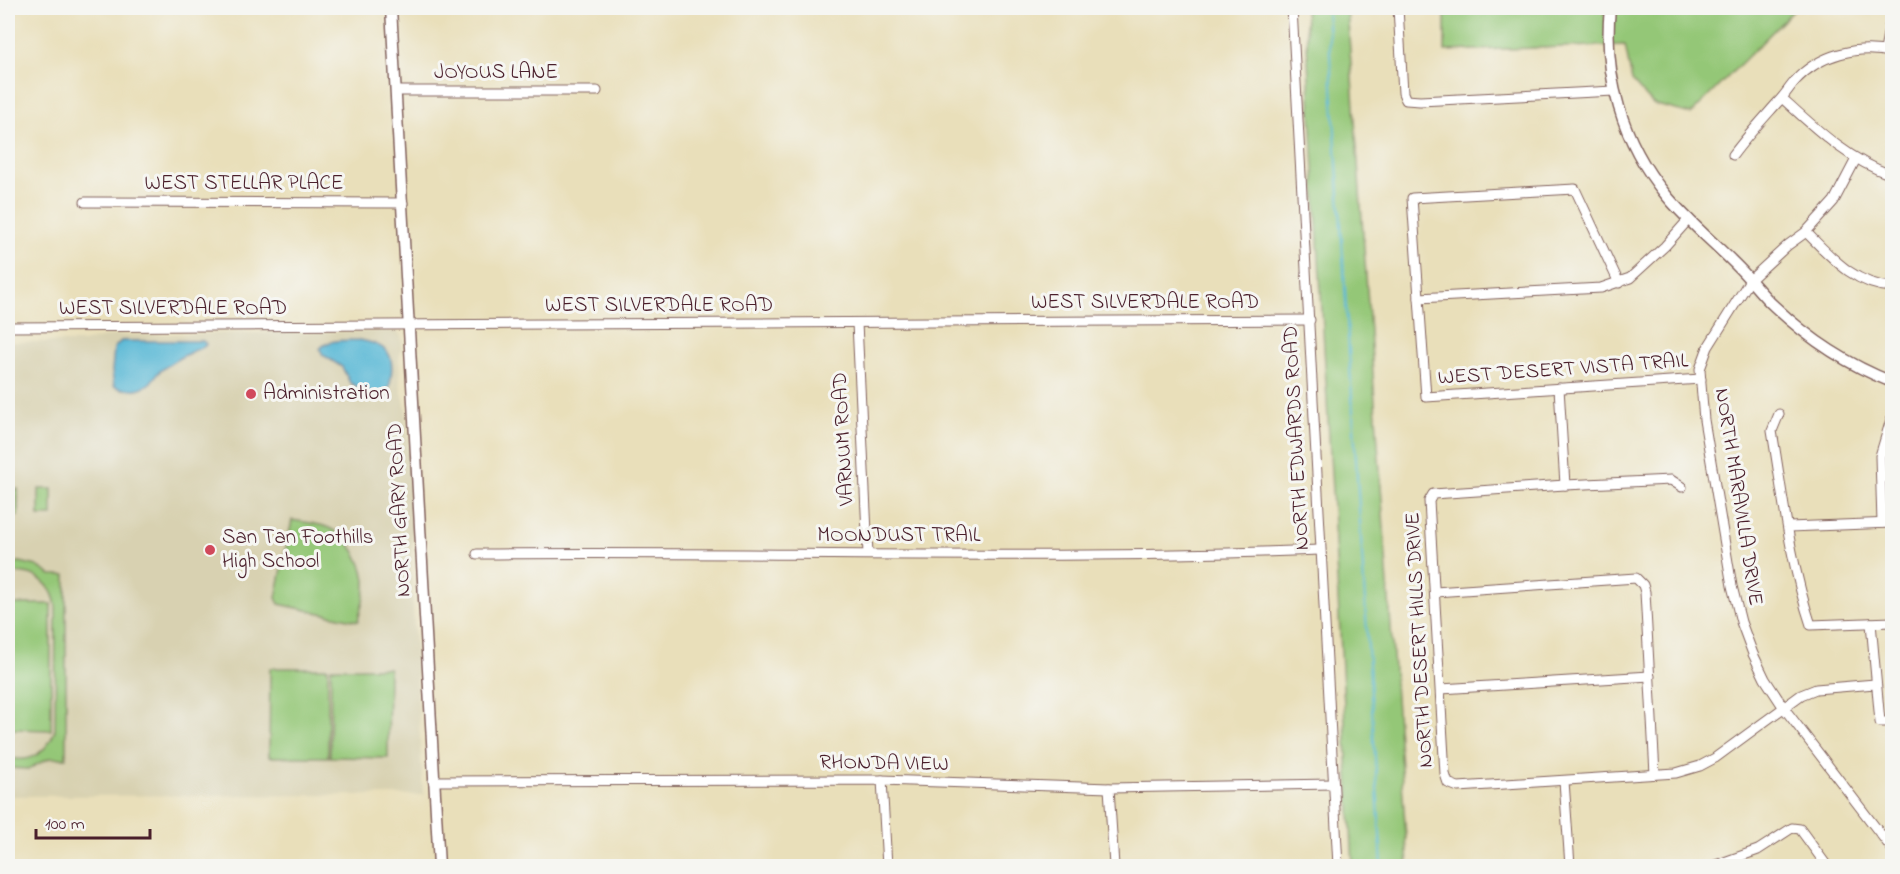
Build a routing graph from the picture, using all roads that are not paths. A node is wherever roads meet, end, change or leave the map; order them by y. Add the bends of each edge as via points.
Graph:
1 (391, 8) edge
2 (1292, 8) edge
3 (1398, 8) edge
4 (1610, 8) edge
5 (1893, 10) edge
6 (1889, 52) edge
7 (396, 91) junction
8 (597, 91) dead end
9 (1614, 91) junction
10 (1782, 98) junction
11 (1733, 155) dead end
12 (1856, 159) junction
13 (1893, 175) edge
14 (85, 202) dead end
15 (403, 203) junction
16 (1689, 219) junction
17 (1806, 232) junction
18 (1750, 280) junction
19 (1619, 283) junction
20 (1893, 286) edge
21 (1419, 298) junction
22 (1310, 320) junction
23 (857, 323) junction
24 (409, 326) junction
25 (8, 327) edge
26 (1701, 379) junction
27 (1893, 382) edge
28 (1559, 388) junction
29 (1779, 414) dead end
30 (1893, 416) edge
31 (1565, 485) junction
32 (1682, 488) dead end
33 (1882, 523) junction
34 (1893, 523) edge
35 (1789, 527) junction
36 (1320, 550) junction
37 (477, 554) dead end
38 (867, 554) junction
39 (1435, 592) junction
40 (1893, 622) edge
41 (1871, 623) junction
42 (1650, 676) junction
43 (1875, 684) junction
44 (1441, 689) junction
45 (1784, 708) junction
46 (1893, 722) edge
47 (1655, 774) junction
48 (882, 780) junction
49 (434, 781) junction
50 (1564, 781) junction
51 (1333, 784) junction
52 (1108, 788) junction
53 (1893, 849) edge
54 (438, 867) edge
55 (887, 867) edge
56 (1114, 867) edge
57 (1338, 867) edge
58 (1570, 867) edge
59 (1713, 867) edge
60 (1827, 867) edge

1 - 7 street, NORTH GARY ROAD
2 - 22 street, NORTH EDWARDS ROAD
3 - 9 street via 1406,100
4 - 9 street via 1608,38
5 - 6 street
6 - 10 street via 1852,50 1822,61 1796,80
7 - 8 street, JOYOUS LANE
7 - 15 street, NORTH GARY ROAD
9 - 16 street via 1636,150 1666,195
10 - 11 street
10 - 12 street
12 - 13 street
12 - 17 street, NORTH MARAVILLA DRIVE via 1834,201
14 - 15 street, WEST STELLAR PLACE
15 - 24 street, NORTH GARY ROAD
16 - 18 street
16 - 19 street via 1630,278
17 - 18 street, NORTH MARAVILLA DRIVE
17 - 20 street via 1853,275
18 - 26 street, NORTH MARAVILLA DRIVE via 1702,359
18 - 27 street via 1814,340 1855,366
19 - 21 street via 1601,288
19 - 21 street via 1575,189 1412,198
21 - 28 street, WEST DESERT VISTA TRAIL via 1426,397
22 - 23 street, WEST SILVERDALE ROAD
22 - 36 street, NORTH EDWARDS ROAD
23 - 24 street, WEST SILVERDALE ROAD
23 - 38 street, VARNUM ROAD
24 - 25 street, WEST SILVERDALE ROAD
24 - 49 street, NORTH GARY ROAD
26 - 28 street, WEST DESERT VISTA TRAIL
26 - 45 street, NORTH MARAVILLA DRIVE via 1704,420 1736,605 1753,654
28 - 31 street
29 - 35 street via 1772,432
30 - 33 street via 1880,456
31 - 32 street via 1671,480
31 - 39 street, NORTH DESERT HILLS DRIVE via 1433,494 1429,501
33 - 34 street
33 - 35 street
35 - 41 street via 1811,625
36 - 38 street, MOONDUST TRAIL via 1198,555
36 - 51 street, NORTH EDWARDS ROAD
37 - 38 street, MOONDUST TRAIL
39 - 42 street via 1636,579 1643,585
39 - 44 street, NORTH DESERT HILLS DRIVE
40 - 41 street
41 - 43 street
42 - 44 street
42 - 47 street
43 - 45 street via 1816,689
43 - 46 street via 1880,722
44 - 50 street, NORTH DESERT HILLS DRIVE via 1448,783 1458,787
45 - 47 street via 1700,766
45 - 53 street, NORTH MARAVILLA DRIVE
47 - 50 street
48 - 49 street, RHONDA VIEW
48 - 52 street, RHONDA VIEW
48 - 55 street
49 - 54 street, NORTH GARY ROAD
50 - 58 street
51 - 52 street, RHONDA VIEW
51 - 57 street, NORTH EDWARDS ROAD
52 - 56 street
59 - 60 street via 1758,850 1792,828 1800,829

